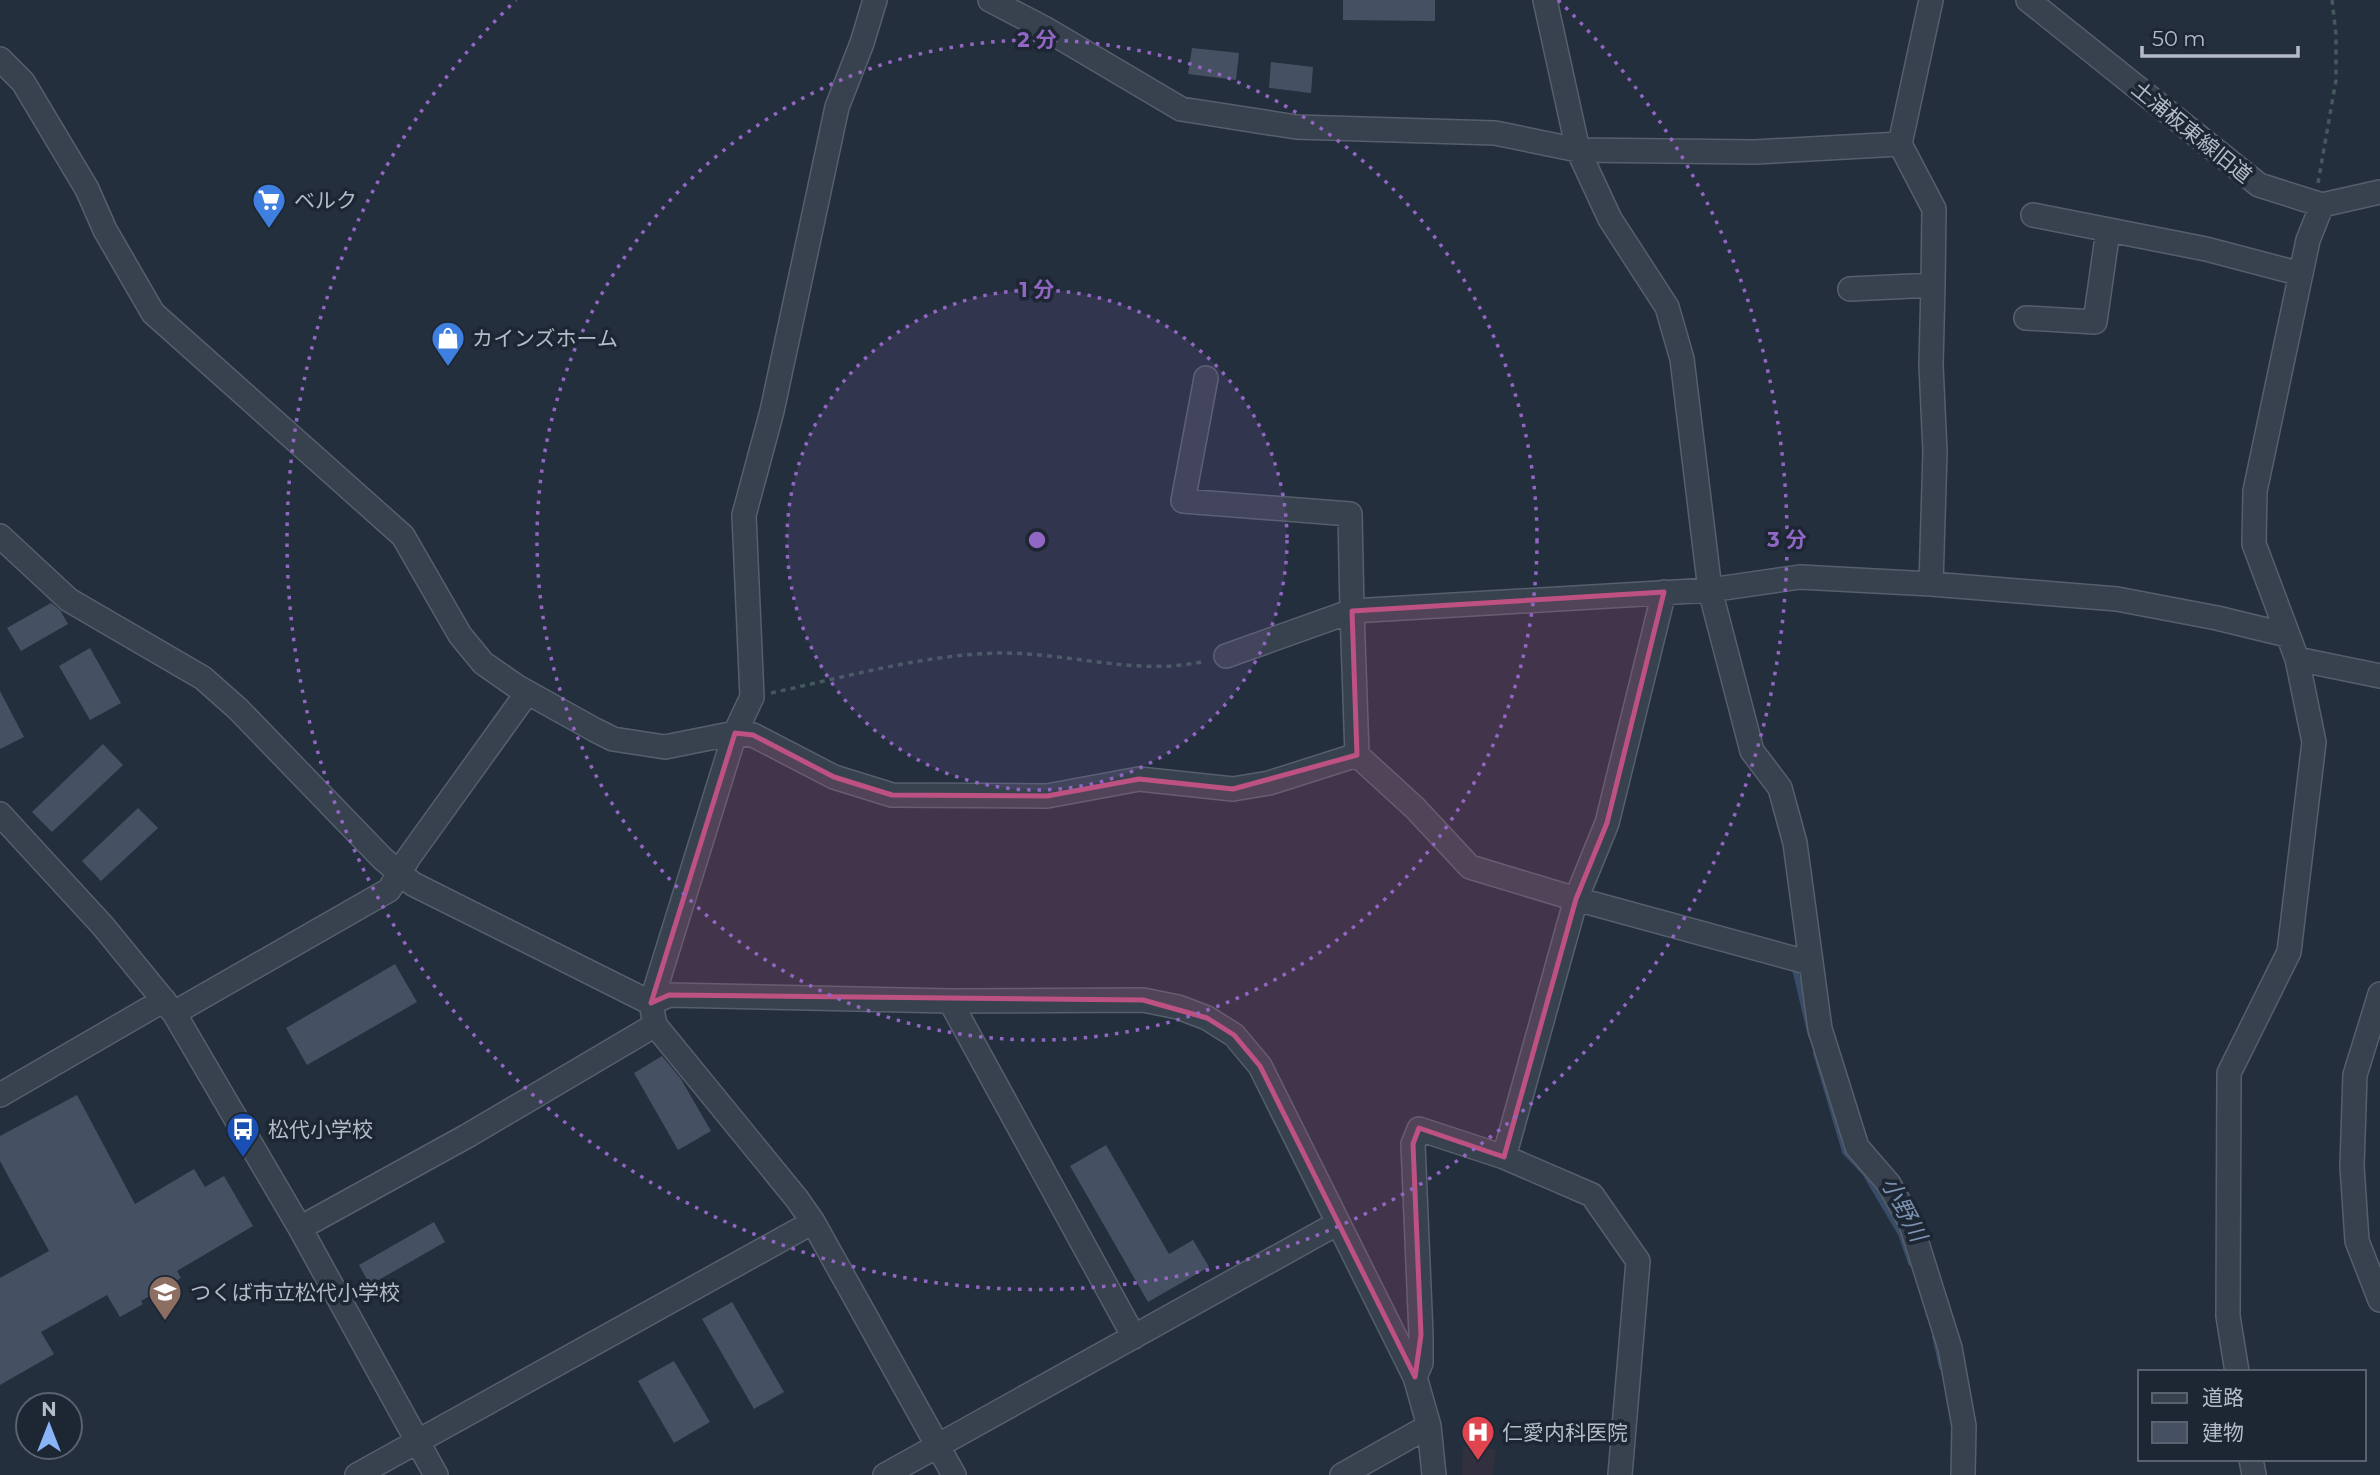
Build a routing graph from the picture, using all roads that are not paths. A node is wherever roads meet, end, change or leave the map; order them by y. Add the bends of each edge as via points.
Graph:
1 (875, 0) edge
2 (990, 0) edge
3 (1545, 0) edge
4 (1931, 0) edge
5 (2028, 0) edge
6 (0, 59) edge
7 (1900, 144) junction
8 (1578, 150) junction
9 (2380, 192) edge
10 (2322, 205) junction
11 (2033, 215) dead end
12 (2108, 230) junction
13 (2301, 274) junction
14 (1933, 285) junction
15 (1850, 289) dead end
16 (2026, 318) dead end
17 (1206, 378) dead end
18 (0, 536) edge
19 (1931, 584) junction
20 (1710, 590) junction
21 (1664, 592) junction
22 (1352, 611) junction
23 (2287, 635) junction
24 (1226, 656) road end
25 (2297, 659) junction
26 (2380, 676) edge
27 (527, 693) junction
28 (736, 733) junction
29 (1357, 755) junction
30 (0, 814) edge
31 (400, 873) junction
32 (1576, 899) junction
33 (1810, 963) junction
34 (2380, 993) edge
35 (950, 1000) junction
36 (169, 1006) junction
37 (653, 1014) junction
38 (0, 1096) edge
39 (1504, 1157) junction
40 (813, 1222) junction
41 (1338, 1223) junction
42 (300, 1228) junction
43 (2380, 1300) edge
44 (1134, 1336) junction
45 (2237, 1370) edge
46 (1415, 1377) junction
47 (1429, 1426) junction
48 (417, 1441) junction
49 (938, 1446) junction
50 (357, 1475) edge
51 (436, 1475) edge
52 (885, 1475) edge
53 (954, 1475) edge
54 (1342, 1475) edge
55 (1434, 1475) edge
56 (1620, 1475) edge
57 (1963, 1475) edge

1 - 28 street via 836,107 772,411 744,515 752,697
2 - 8 street via 1181,109 1296,127 1495,133
3 - 8 street
4 - 7 street
5 - 10 street, 土浦板東線旧道 via 2259,185
6 - 27 street via 23,82 153,313 403,536 460,635 483,663
7 - 8 street via 1755,152
7 - 14 street via 1934,209
8 - 20 street via 1610,219 1667,307 1682,359
9 - 10 street
10 - 13 street
11 - 12 street
12 - 13 street
12 - 16 street via 2095,322
13 - 23 street via 2255,491 2254,544
14 - 15 street
14 - 19 street
17 - 22 street via 1182,501 1350,514
18 - 31 street via 69,600 203,678
19 - 20 street via 1800,578
19 - 23 street via 2117,599
20 - 21 street
20 - 33 street via 1752,751 1783,799 1794,844
21 - 22 street
21 - 32 street via 1607,823
22 - 24 street
22 - 29 street
23 - 25 street
25 - 26 street
25 - 45 street via 2315,742 2289,952 2229,1073 2228,1316
27 - 28 street via 613,739 639,745 665,747
27 - 31 street
28 - 29 street via 754,735 834,777 892,794 1047,796 1139,779 1233,789 1269,783
28 - 37 street
29 - 32 street via 1470,867
30 - 36 street
31 - 36 street via 389,890
31 - 37 street via 412,884
32 - 33 street
32 - 39 street
33 - 57 street via 1820,1029 1857,1147 1889,1184 1911,1224 1951,1348 1964,1426
34 - 43 street via 2355,1075 2352,1166 2357,1241
35 - 37 street via 669,995
35 - 41 street via 1143,1000 1207,1018 1234,1035 1260,1066
35 - 44 street
36 - 38 street
36 - 42 street
37 - 40 street
37 - 42 street via 467,1136
39 - 46 street via 1419,1129 1413,1144 1421,1363
39 - 56 street via 1592,1195 1638,1261
40 - 48 street
40 - 49 street
41 - 44 street
41 - 46 street
42 - 48 street
44 - 49 street
46 - 47 street
47 - 54 street
47 - 55 street
48 - 50 street
48 - 51 street
49 - 52 street
49 - 53 street

